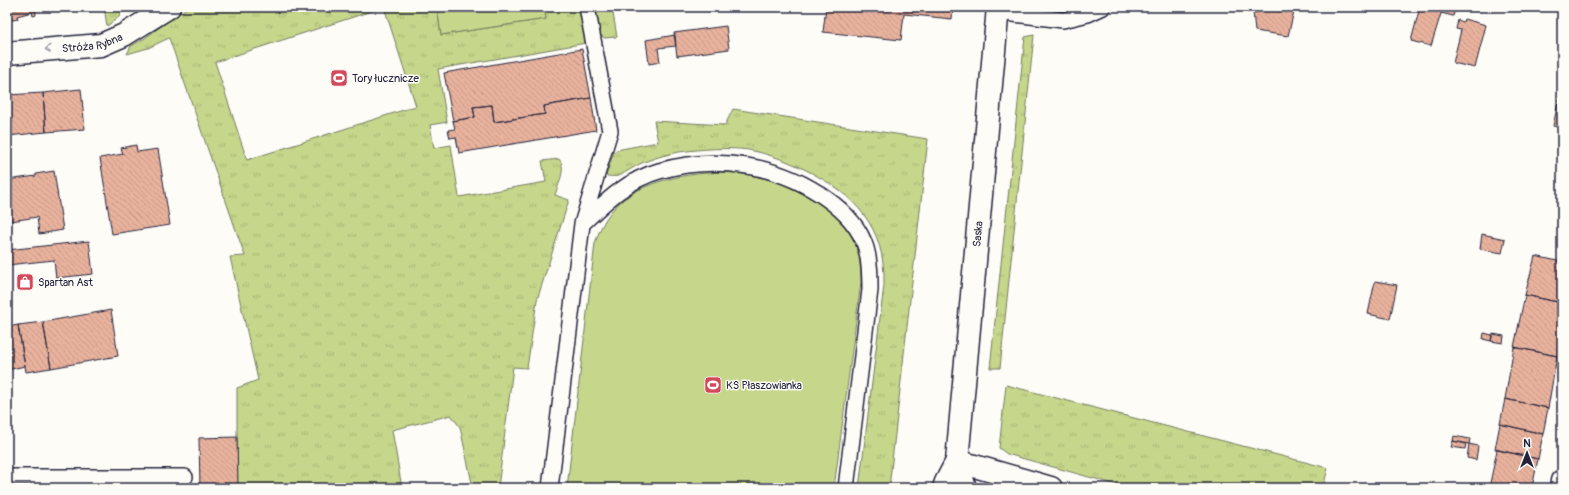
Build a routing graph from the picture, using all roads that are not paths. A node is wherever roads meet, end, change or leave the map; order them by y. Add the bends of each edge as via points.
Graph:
1 (169, 7) edge
2 (587, 7) edge
3 (1103, 7) edge
4 (998, 10) edge
5 (146, 13) edge
6 (7, 53) edge
7 (582, 224) junction
8 (957, 461) junction
9 (7, 477) edge
10 (185, 477) dead end
11 (1562, 481) edge
12 (550, 488) edge
13 (846, 488) edge
14 (944, 488) edge
15 (965, 488) edge
16 (1051, 488) edge
17 (1560, 488) edge

1 - 5 street, Stróża Rybna
2 - 7 lane via 610,131
3 - 4 lane via 1088,14 1063,20
4 - 8 street, Saska
5 -> 6 street, Stróża Rybna via 124,35 101,45
7 - 12 lane
7 - 13 lane via 615,194 635,181 681,166 709,163 766,169 817,191 838,207 854,225 866,247 870,269 870,290
8 - 14 street, Saska
8 - 15 street, Saska
8 - 16 street
9 - 10 lane
11 - 17 street

